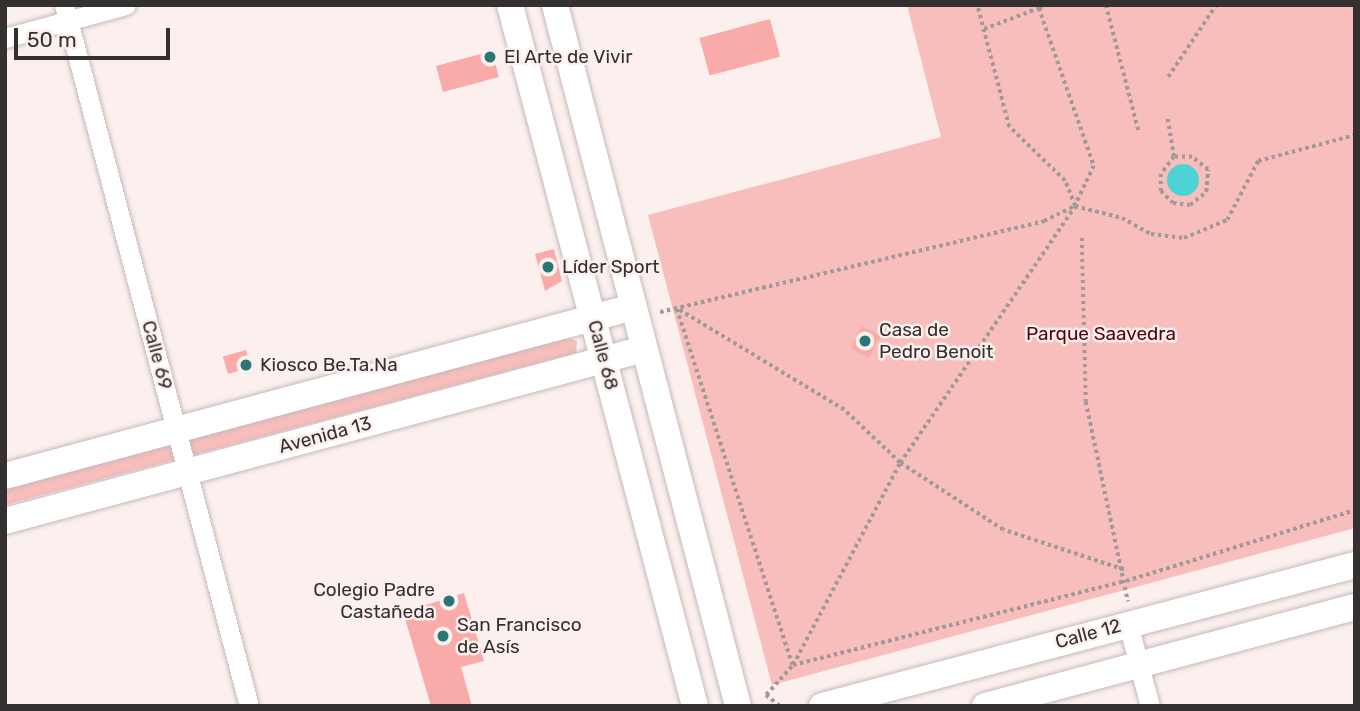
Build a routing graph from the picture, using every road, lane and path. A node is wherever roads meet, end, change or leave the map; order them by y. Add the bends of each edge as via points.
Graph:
1 (126, 5) edge
2 (510, 5) edge
3 (555, 5) edge
4 (977, 5) edge
5 (1046, 5) edge
6 (1106, 5) edge
7 (1216, 5) edge
8 (1039, 8) junction
9 (66, 13) edge
10 (984, 29) junction
11 (5, 38) edge
12 (1168, 77) dead end
13 (1168, 119) dead end
14 (1139, 132) dead end
15 (1355, 135) edge
16 (1174, 158) junction
17 (1075, 206) junction
18 (1082, 238) dead end
19 (633, 307) junction
20 (677, 309) junction
21 (660, 312) dead end
22 (593, 317) junction
23 (644, 349) junction
24 (604, 360) junction
25 (176, 430) junction
26 (900, 463) junction
27 (187, 472) junction
28 (5, 476) edge
29 (1355, 510) edge
30 (5, 521) edge
31 (1355, 565) edge
32 (1124, 570) junction
33 (1126, 581) junction
34 (1355, 607) edge
35 (1128, 616) junction
36 (1139, 664) junction
37 (793, 665) junction
38 (766, 695) dead end
39 (249, 706) edge
40 (695, 706) edge
41 (738, 706) edge
42 (822, 706) edge
43 (985, 706) edge
44 (1150, 706) edge

1 - 9 street
2 - 22 main road, Calle 68
3 - 19 main road
4 - 10 path
5 - 8 path
6 - 14 path
7 - 12 path
8 - 10 path
8 - 17 path via 1094,166
9 - 11 street
9 - 25 street, Calle 69
10 - 17 path via 1010,127 1065,181
13 - 16 path
15 - 17 path via 1258,161 1227,220 1184,238 1151,234 1122,218
16 - 16 path via 1192,157 1208,170 1206,192 1190,205 1173,203 1161,191 1161,174
17 - 20 path via 1044,221
17 - 26 path
18 - 32 path via 1086,402
19 - 22 main road
19 - 23 main road
20 - 21 path
20 - 26 path via 844,410
20 - 37 path
22 - 24 main road, Calle 68
22 - 25 main road
23 - 24 main road, Avenida 13
23 - 41 main road
24 - 27 main road, Avenida 13
24 - 40 main road, Calle 68
25 - 27 street, Calle 69
25 - 28 main road
26 - 32 path via 1003,530
26 - 37 path
27 - 30 main road, Avenida 13
27 - 39 street, Calle 69
29 - 33 path
31 - 35 main road, Calle 12
32 - 33 path
33 - 35 path
33 - 37 path
34 - 36 main road
35 - 36 street
35 - 42 main road, Calle 12
36 - 43 main road
36 - 44 street
37 - 38 path

